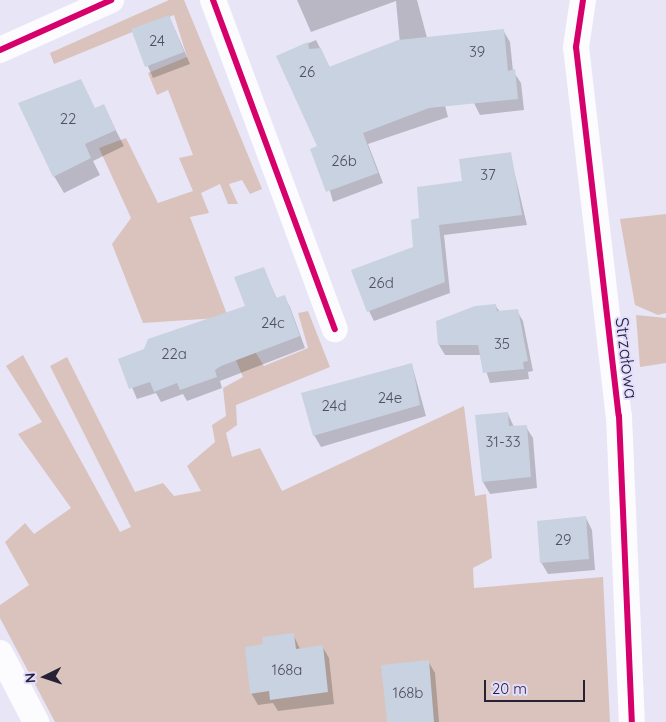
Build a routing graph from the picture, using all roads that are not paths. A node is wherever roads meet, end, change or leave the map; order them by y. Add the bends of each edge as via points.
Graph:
1 (111, 0) edge
2 (213, 0) edge
3 (583, 0) edge
4 (0, 50) edge
5 (335, 328) dead end
6 (0, 652) edge
7 (36, 722) edge
8 (632, 722) edge

1 - 4 street
2 - 5 street
3 - 8 street, Strzałowa via 576,48 619,416
6 - 7 street

